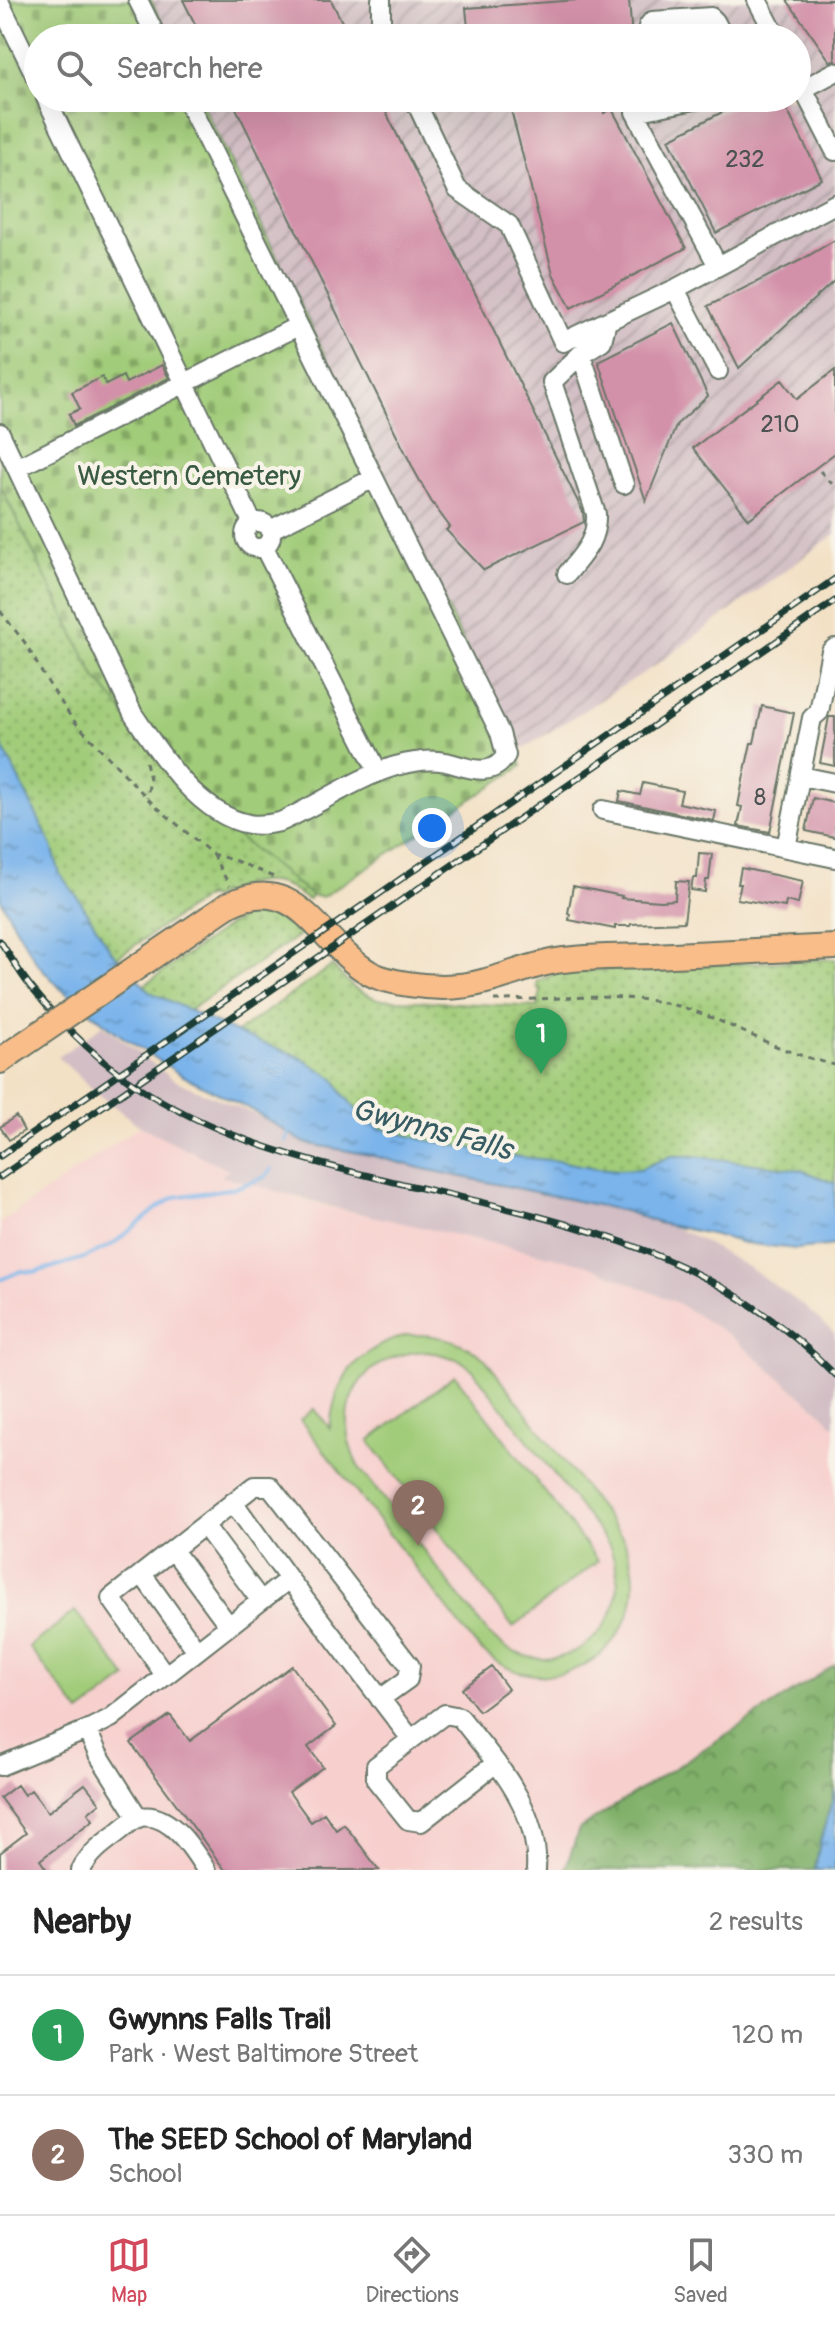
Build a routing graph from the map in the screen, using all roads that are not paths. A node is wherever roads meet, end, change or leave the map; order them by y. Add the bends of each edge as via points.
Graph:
1 (138, 0) edge
2 (381, 0) edge
3 (757, 0) edge
4 (0, 3) edge
5 (689, 19) junction
6 (150, 24) edge
7 (381, 24) edge
8 (650, 24) edge
9 (690, 24) edge
10 (717, 24) edge
11 (770, 24) edge
12 (24, 52) edge
13 (835, 72) edge
14 (811, 80) edge
15 (811, 104) edge
16 (53, 112) edge
17 (193, 112) edge
18 (421, 112) edge
19 (635, 112) edge
20 (835, 151) edge
21 (835, 204) edge
22 (718, 266) junction
23 (675, 289) junction
24 (607, 321) junction
25 (298, 326) junction
26 (581, 354) junction
27 (718, 371) dead end
28 (184, 384) junction
29 (0, 433) edge
30 (17, 468) junction
31 (374, 478) junction
32 (624, 484) dead end
33 (267, 538) junction
34 (567, 574) dead end
35 (835, 648) edge
36 (827, 712) edge
37 (378, 772) junction
38 (801, 776) junction
39 (835, 783) edge
40 (603, 810) dead end
41 (786, 848) junction
42 (835, 858) edge
43 (835, 947) edge
44 (8, 1055) edge
45 (233, 1502) junction
46 (204, 1525) junction
47 (173, 1550) junction
48 (142, 1574) junction
49 (289, 1579) junction
50 (261, 1601) junction
51 (229, 1626) junction
52 (197, 1651) junction
53 (165, 1675) junction
54 (380, 1699) junction
55 (87, 1730) junction
56 (411, 1739) junction
57 (496, 1763) junction
58 (0, 1766) edge
59 (138, 1817) junction
60 (81, 1870) edge
61 (206, 1870) edge
62 (536, 1870) edge

1 - 6 street
2 - 7 street
3 - 11 street
4 - 12 street
5 - 8 street
5 - 9 street
5 - 10 street via 711,17
13 - 14 street
15 - 20 street
16 - 28 street
17 - 25 street
18 - 24 street via 457,189 509,225 563,342
19 - 22 street
21 - 22 street
22 - 23 street
23 - 24 street
23 - 27 street
24 - 26 street via 602,341
25 - 28 street
25 - 31 street
26 - 32 street
26 - 34 street via 552,382 596,514 597,529 589,546
28 - 30 street
28 - 33 street via 252,522 245,541 257,549
29 - 30 street
30 - 37 street via 133,714 188,786 210,805 246,824 280,822
31 - 33 street
31 - 37 street via 500,733 506,755 502,764 485,771 427,760
33 - 37 street
35 - 36 street
36 - 38 street via 812,718
38 - 39 street
38 - 41 street
40 - 41 street
41 - 42 street
43 - 44 main road, bridge via 556,961 482,983 409,984 369,972 303,910 271,896 255,896 233,902
45 - 46 street
45 - 49 street
45 - 54 street via 254,1486 270,1486 410,1666 408,1679
46 - 47 street
46 - 50 street
47 - 48 street
47 - 51 street
48 - 52 street
48 - 53 street via 111,1598
49 - 50 street
49 - 54 street
50 - 51 street
51 - 52 street
52 - 53 street
53 - 55 street via 111,1718
54 - 56 street
55 - 58 street
55 - 59 street
56 - 57 street via 445,1714 460,1717
56 - 57 street via 376,1766 376,1780 408,1820 421,1822
57 - 62 street via 532,1826
59 - 60 street via 92,1852
59 - 61 street via 173,1827

